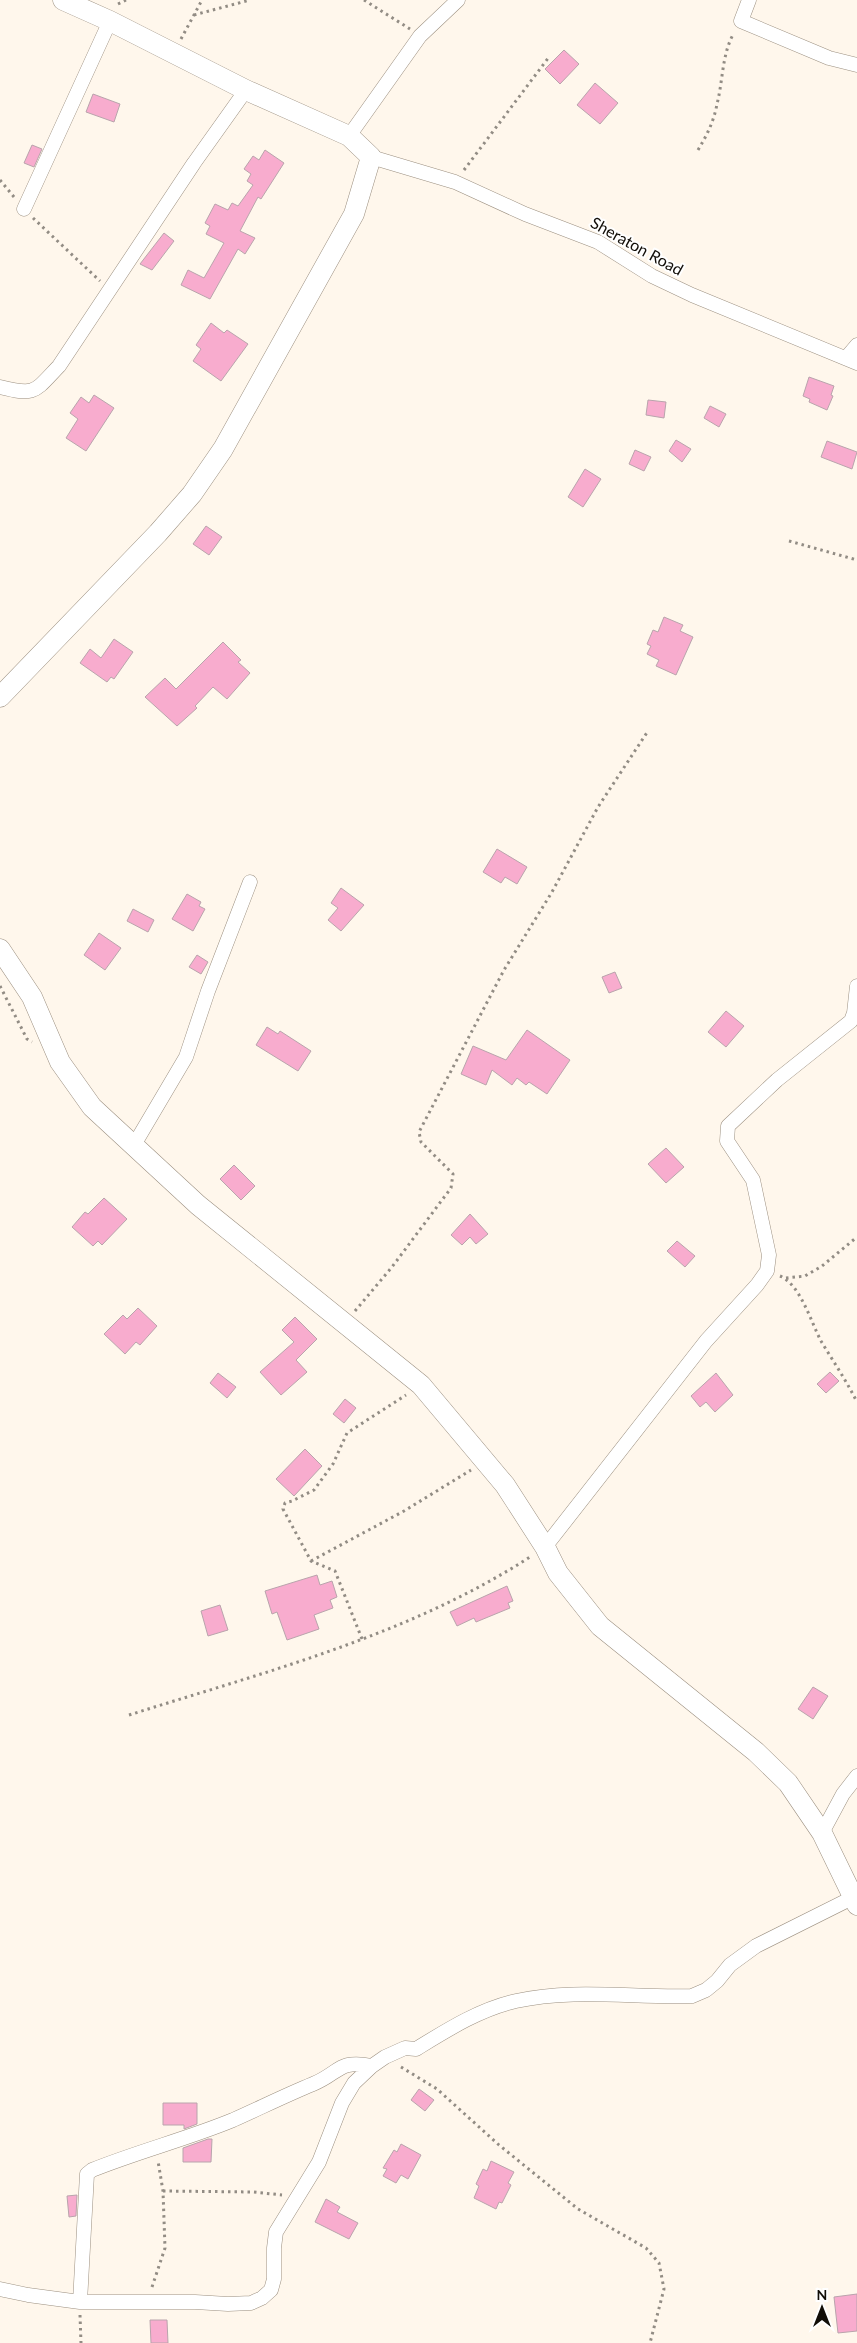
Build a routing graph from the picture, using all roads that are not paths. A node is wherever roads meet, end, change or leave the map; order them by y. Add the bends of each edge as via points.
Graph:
1 (63, 0) edge
2 (458, 0) edge
3 (749, 0) edge
4 (110, 21) junction
5 (857, 65) edge
6 (246, 90) junction
7 (349, 136) junction
8 (370, 157) junction
9 (24, 209) road end
10 (857, 345) edge
11 (851, 361) edge
12 (0, 387) edge
13 (0, 697) edge
14 (250, 882) dead end
15 (0, 949) edge
16 (857, 986) edge
17 (134, 1145) junction
18 (545, 1548) junction
19 (856, 1778) edge
20 (822, 1833) junction
21 (855, 1901) edge
22 (372, 2066) junction
23 (0, 2289) edge
24 (80, 2302) junction

1 - 4 street
2 - 7 street via 420,36
3 - 5 street via 741,21 829,58
4 - 6 street
4 - 9 street
6 - 7 street
6 - 12 street via 59,366 38,388 25,393
7 - 8 street
8 - 11 street, Sheraton Road via 455,182 598,242 652,276 692,296
8 - 13 street via 354,214 223,449 192,494 158,532
10 - 11 street
14 - 17 street via 186,1057
15 - 17 street via 32,996 60,1062 92,1107
16 - 18 street via 851,1021 777,1080 728,1126 727,1141 752,1180 769,1255 767,1271 706,1341
17 - 18 street via 198,1205 421,1385 505,1485
18 - 20 street via 558,1572 600,1626 756,1752 788,1783
19 - 20 street
20 - 21 street
21 - 22 street via 756,1946 730,1965 706,1990 692,1996 555,1995 515,2001 479,2014 416,2049 405,2048
22 - 24 street via 343,2065 316,2083 233,2120 156,2145 87,2174
22 - 24 street via 354,2083 342,2103 319,2162 276,2232 274,2280 271,2290 262,2298 228,2304
23 - 24 street

